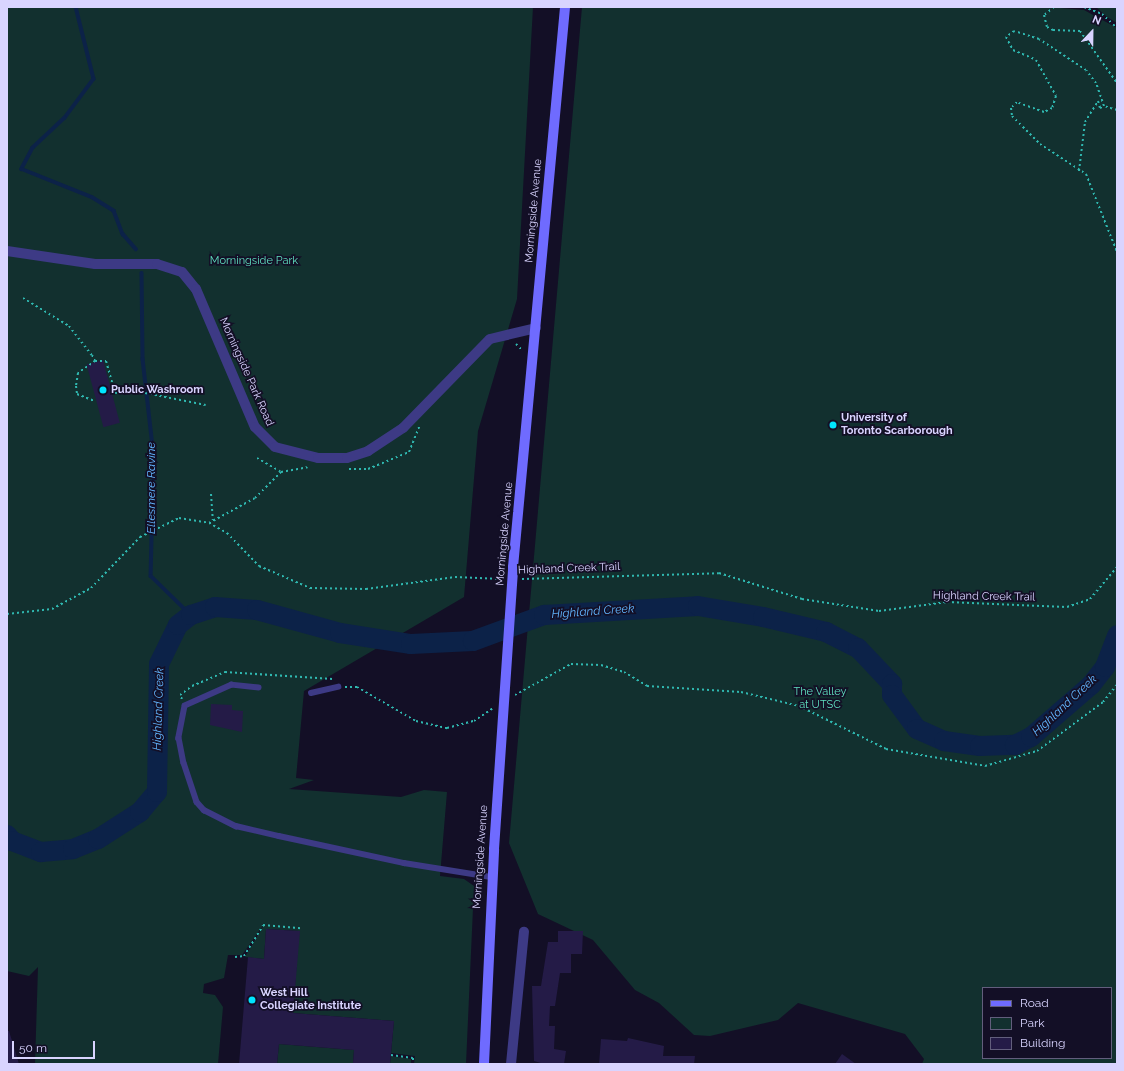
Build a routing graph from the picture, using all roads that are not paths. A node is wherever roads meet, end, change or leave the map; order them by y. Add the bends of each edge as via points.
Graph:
1 (565, 7) edge
2 (7, 251) edge
3 (536, 328) junction
4 (338, 687) road end
5 (259, 688) dead end
6 (311, 693) dead end
7 (491, 877) junction
8 (524, 932) dead end
9 (484, 1064) edge
10 (511, 1064) edge

1 - 3 main road, Morningside Avenue
2 - 3 street, Morningside Park Road via 95,264 157,264 182,272 196,289 255,428 275,447 318,458 347,458 368,451 403,428 490,339
3 - 7 main road, Morningside Avenue, bridge via 513,568
4 - 6 lane
5 - 7 lane via 232,685 185,706 179,738 197,802 204,810 236,826 404,863
7 - 9 main road, Morningside Avenue
8 - 10 street

